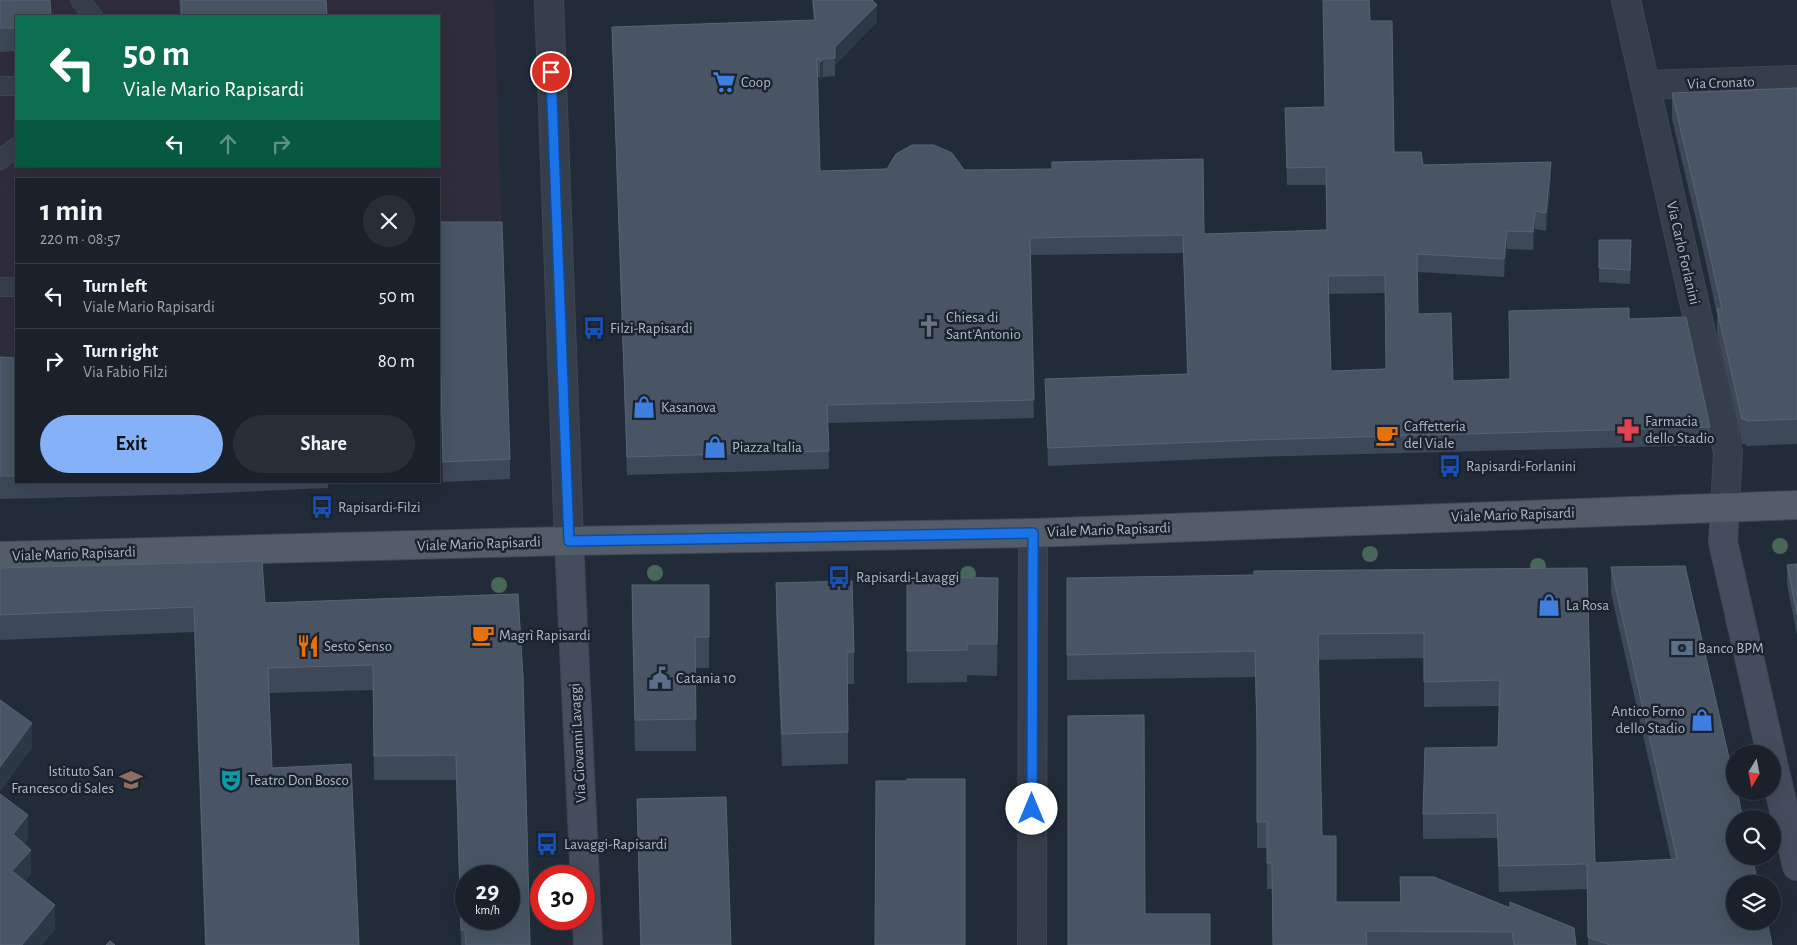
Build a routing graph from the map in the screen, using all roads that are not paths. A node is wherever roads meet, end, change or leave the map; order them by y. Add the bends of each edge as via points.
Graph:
1 (80, 0) edge
2 (548, 0) edge
3 (1626, 0) edge
4 (92, 15) edge
5 (1797, 80) edge
6 (1646, 85) junction
7 (0, 86) edge
8 (15, 86) edge
9 (15, 147) edge
10 (0, 160) edge
11 (0, 287) edge
12 (15, 287) edge
13 (1797, 505) edge
14 (1725, 507) junction
15 (1033, 533) junction
16 (569, 541) junction
17 (0, 556) edge
18 (1769, 745) edge
19 (1781, 798) edge
20 (1797, 866) edge
21 (588, 945) edge
22 (1032, 945) edge

1 - 4 lane
2 - 16 street
3 - 6 street, Via Carlo Forlanini
5 - 6 street, Via Cronato
6 - 14 street, Via Carlo Forlanini via 1728,452
7 - 8 lane
9 - 10 lane
11 - 12 lane
13 - 14 main road, Viale Mario Rapisardi
14 - 15 main road, Viale Mario Rapisardi
14 - 18 main road via 1722,542
15 - 16 main road, Viale Mario Rapisardi
15 - 22 street
16 - 17 main road, Viale Mario Rapisardi
16 - 21 main road, Via Giovanni Lavaggi
19 - 20 main road

